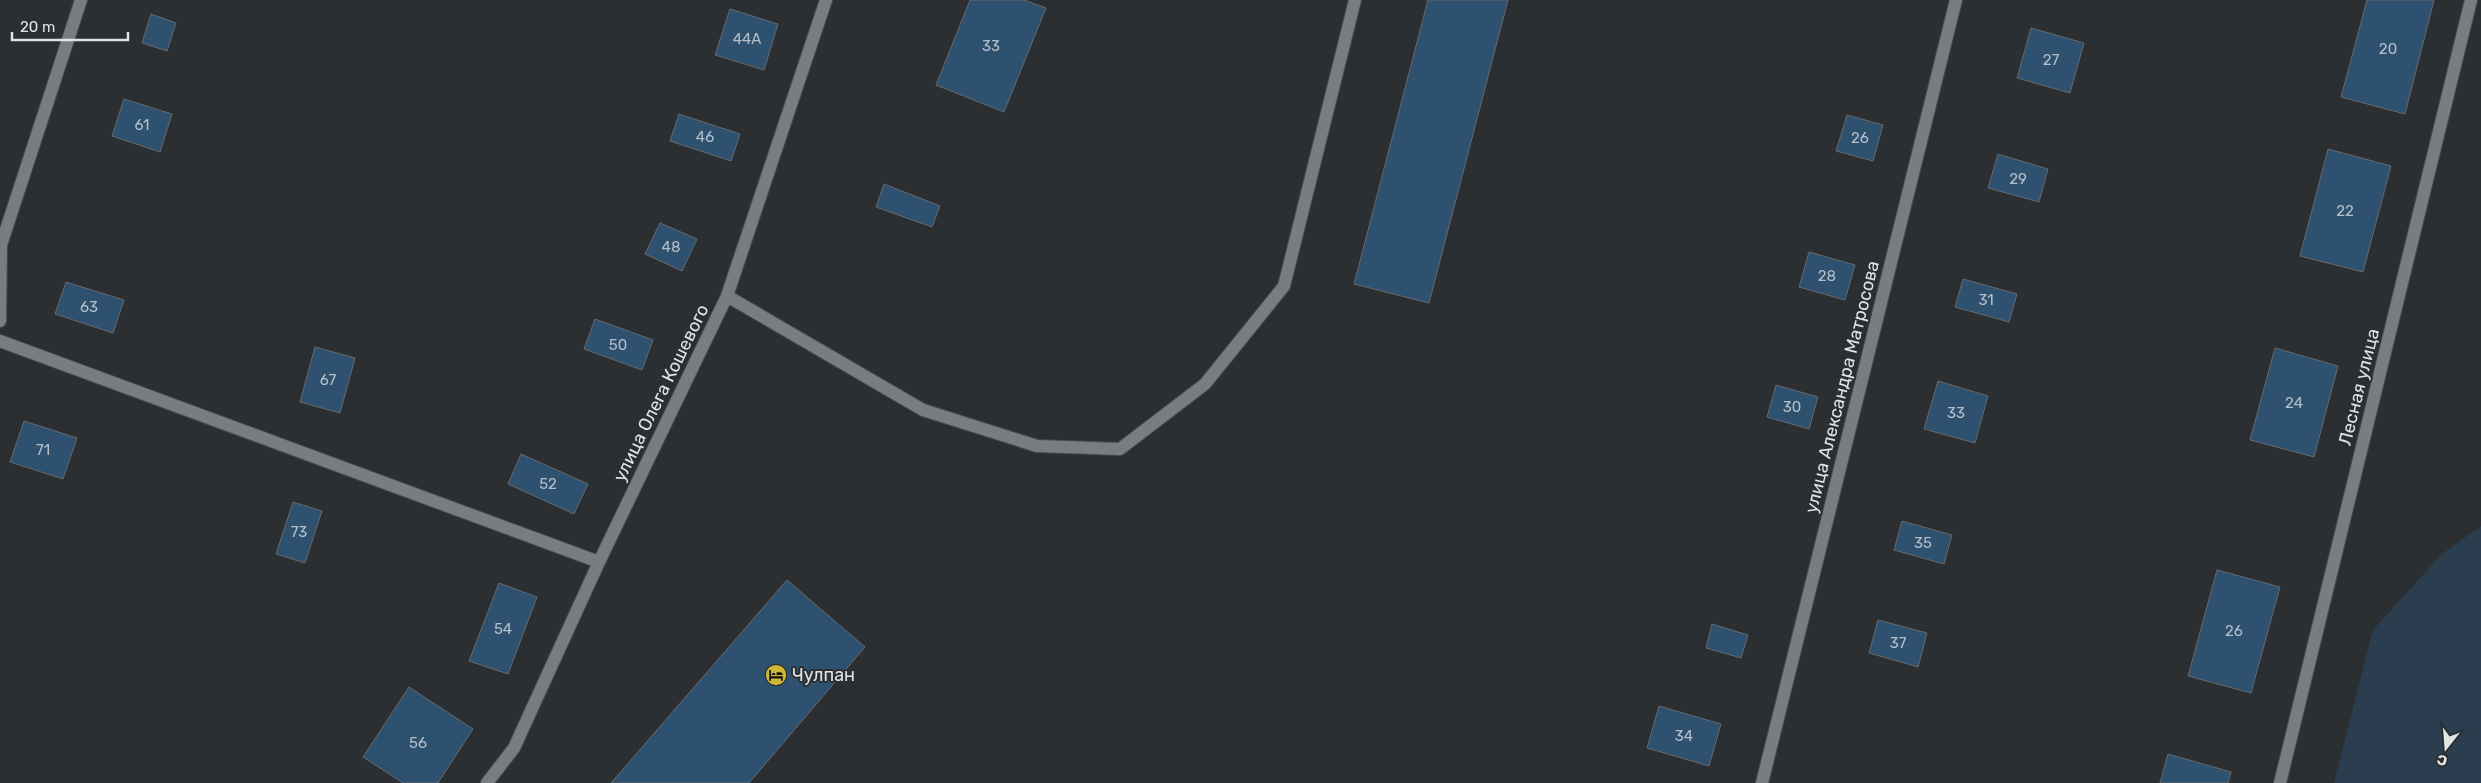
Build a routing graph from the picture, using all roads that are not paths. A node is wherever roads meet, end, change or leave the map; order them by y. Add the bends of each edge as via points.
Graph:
1 (82, 0) edge
2 (826, 0) edge
3 (1355, 0) edge
4 (1956, 0) edge
5 (2471, 0) edge
6 (727, 296) junction
7 (0, 321) edge
8 (0, 341) edge
9 (599, 562) junction
10 (487, 783) edge
11 (1762, 783) edge
12 (2280, 783) edge

1 - 7 street via 1,245
2 - 6 street, улица Олега Кошевого
3 - 6 street via 1284,286 1205,384 1120,449 1037,446 923,410
4 - 11 street, улица Александра Матросова
5 - 12 street, Лесная улица
6 - 9 street, улица Олега Кошевого
8 - 9 street
9 - 10 street, улица Олега Кошевого via 514,748

